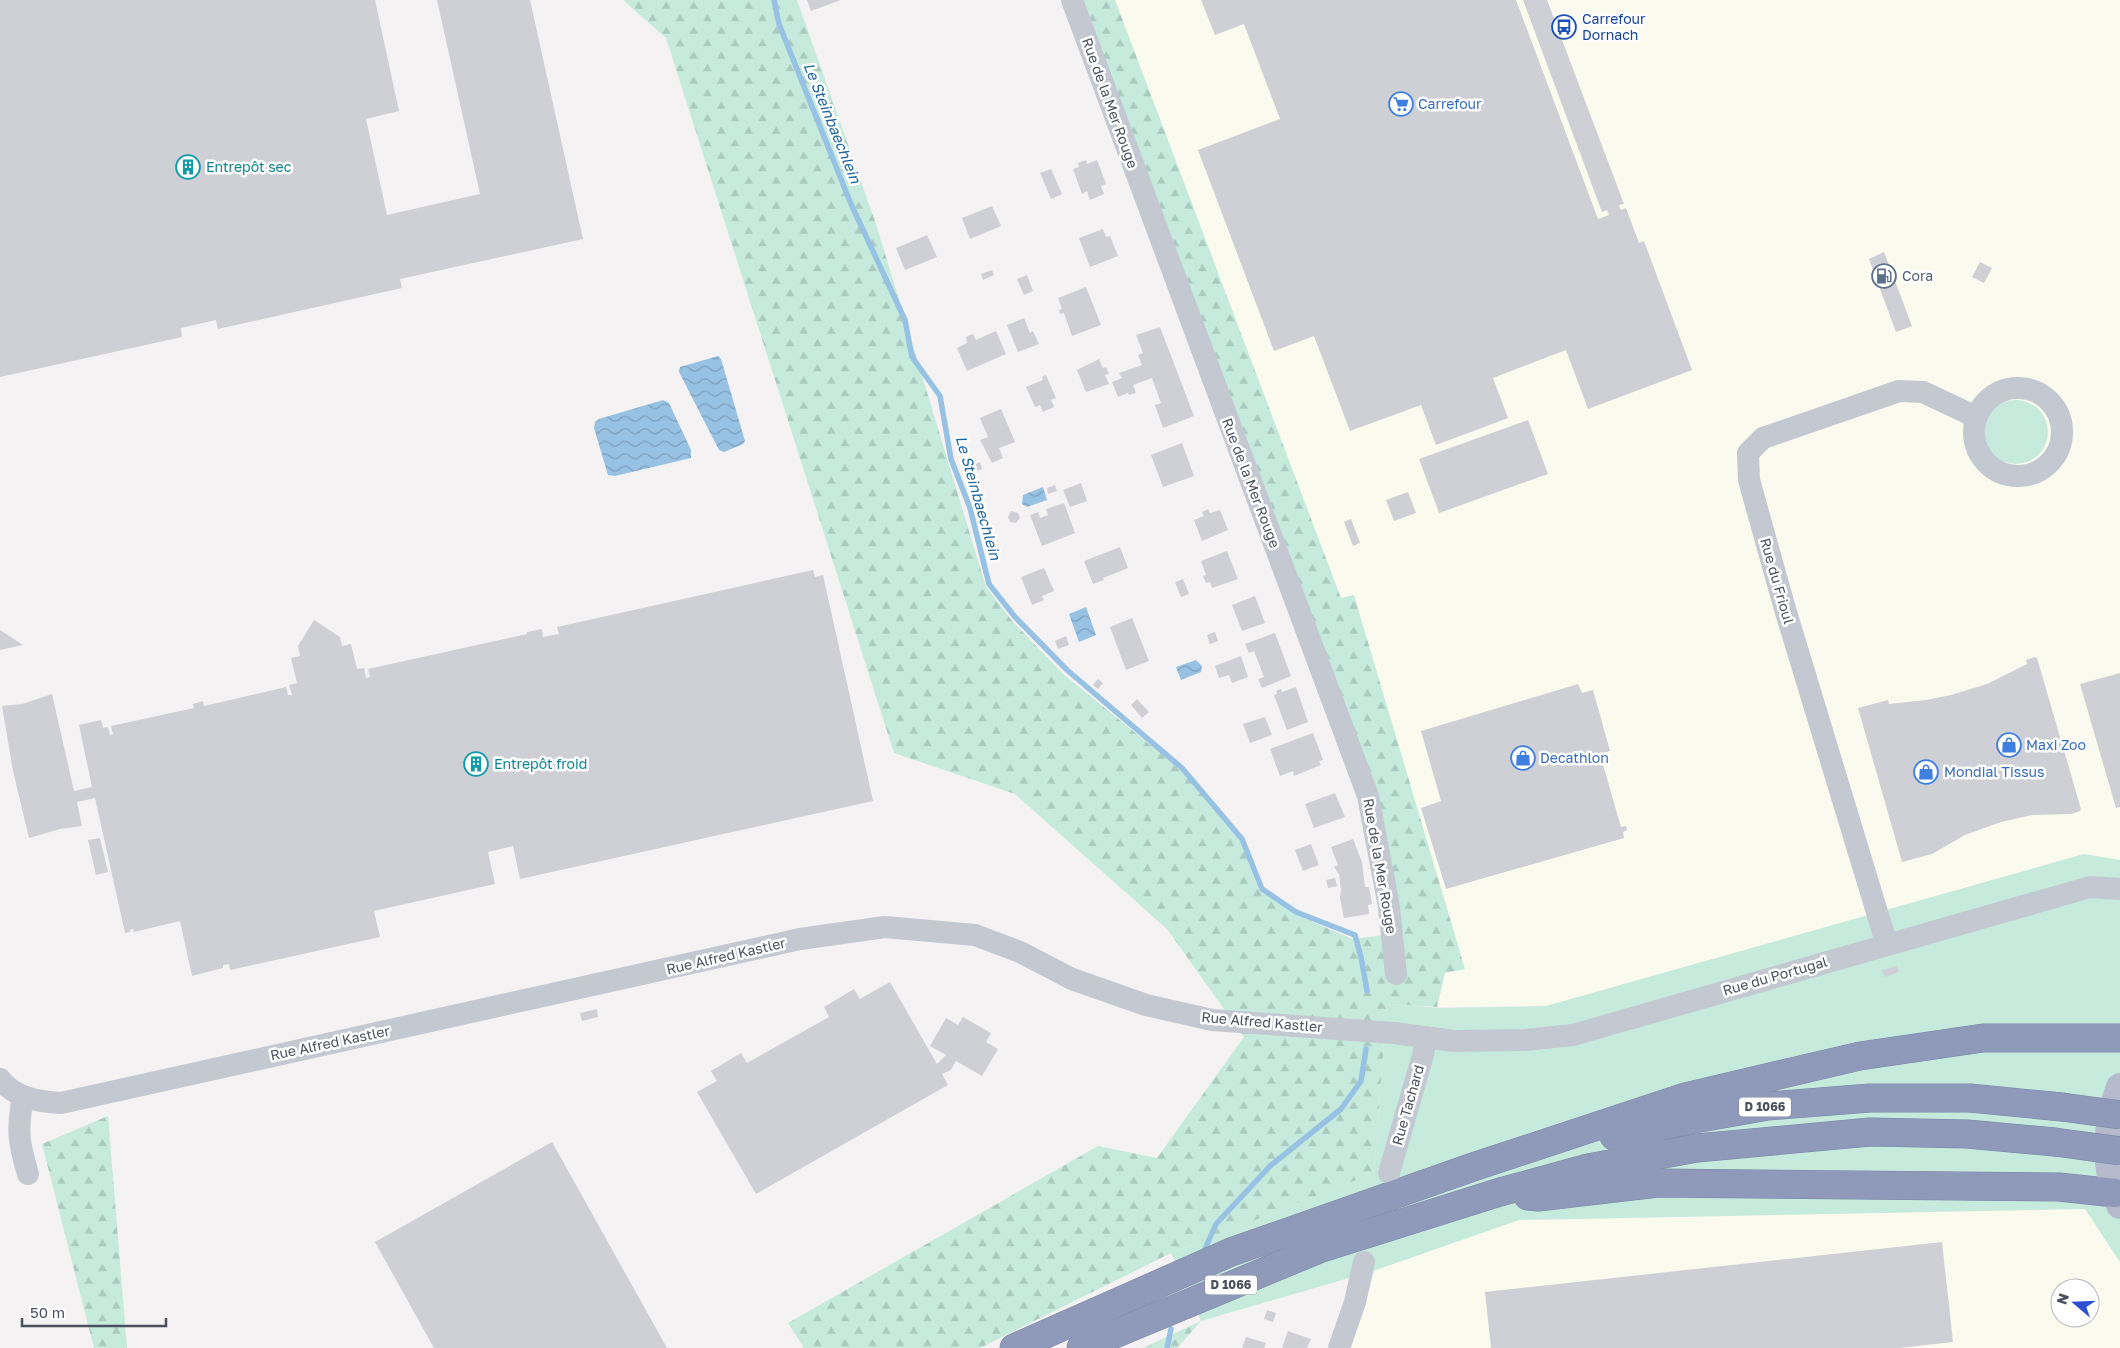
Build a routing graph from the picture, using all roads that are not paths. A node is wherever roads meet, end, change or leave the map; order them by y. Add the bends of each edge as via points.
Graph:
1 (1072, 0) edge
2 (1976, 416) dead end
3 (2120, 889) edge
4 (1887, 945) junction
5 (1396, 974) dead end
6 (1426, 1038) junction
7 (2120, 1038) edge
8 (0, 1079) edge
9 (2120, 1087) edge
10 (23, 1096) junction
11 (2120, 1115) edge
12 (2120, 1151) edge
13 (1473, 1167) junction
14 (1389, 1173) dead end
15 (28, 1174) dead end
16 (1500, 1192) junction
17 (2117, 1199) edge
18 (1364, 1262) dead end
19 (1014, 1348) edge
20 (1081, 1348) edge
21 (1339, 1348) edge

1 - 5 street, Rue de la Mer Rouge via 1368,796 1389,908
2 - 4 street, Rue du Frioul via 1923,392 1898,391 1763,438 1748,453 1749,480 1784,609
3 - 4 street, Rue du Portugal via 2090,887
4 - 6 street, Rue du Portugal via 1573,1035 1525,1040
6 - 10 street, Rue Alfred Kastler via 1212,1020 1146,1004 1072,978 1020,952 975,935 885,927 800,939 61,1103 40,1102
6 - 14 street, Rue Tachard
7 - 13 highway via 1983,1038 1860,1056 1685,1097
8 - 10 street
9 - 17 main road via 2111,1110 2108,1152
10 - 15 street via 18,1124 20,1148
11 - 13 highway, D 1066, bridge via 1970,1098 1870,1098 1768,1106
12 - 16 highway, D 1066, bridge via 1968,1134 1870,1132 1697,1148 1588,1168
13 - 19 highway, D 1066 via 1232,1252
16 - 17 highway via 1538,1197 1667,1183 2059,1186
16 - 20 highway, D 1066 via 1319,1249
18 - 21 street via 1355,1302

